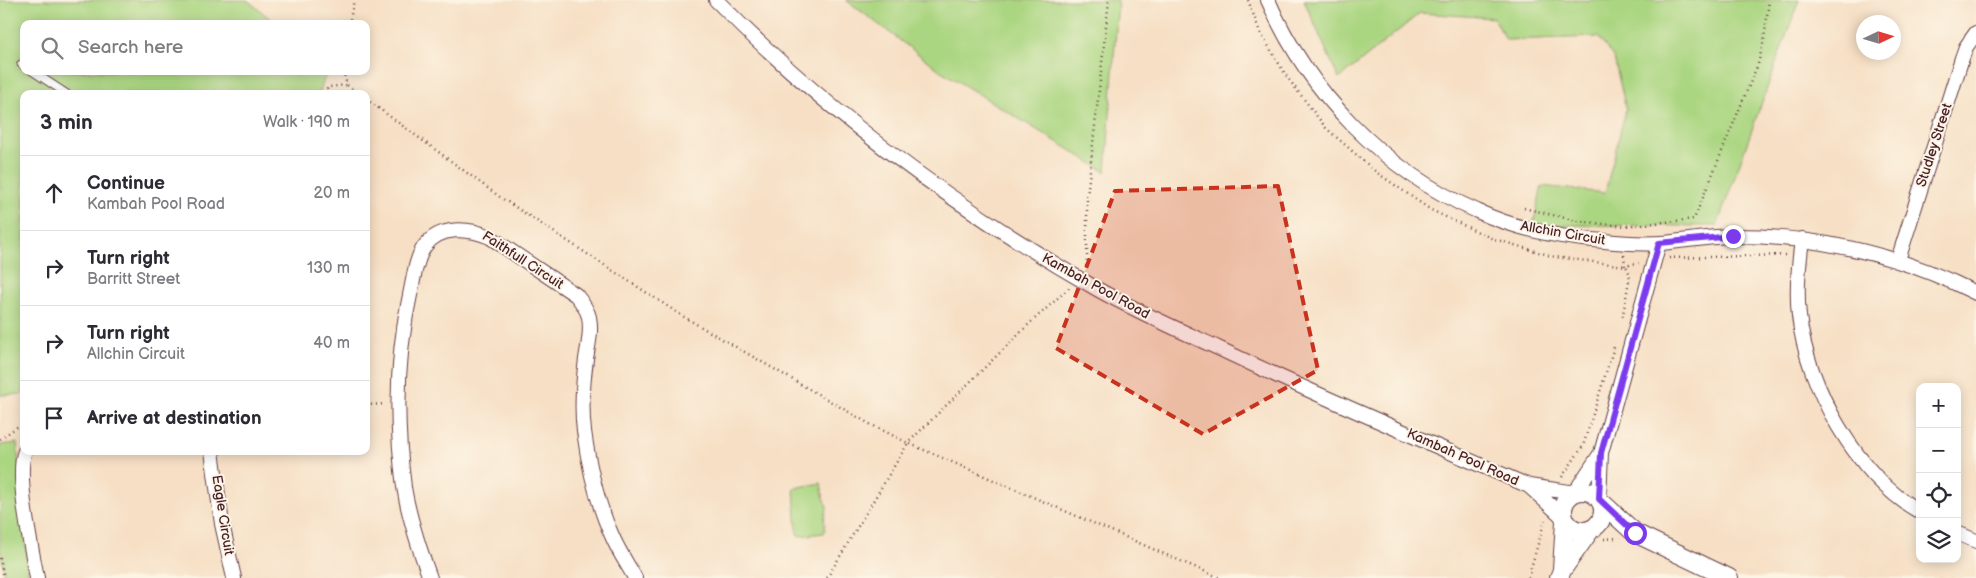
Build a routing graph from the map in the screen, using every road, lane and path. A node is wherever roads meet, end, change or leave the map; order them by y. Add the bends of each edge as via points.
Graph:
1 (354, 0) edge
2 (716, 0) edge
3 (1109, 0) edge
4 (1248, 0) edge
5 (1268, 0) edge
6 (1769, 0) edge
7 (350, 20) edge
8 (1976, 33) edge
9 (38, 75) edge
10 (344, 75) edge
11 (348, 85) junction
12 (61, 90) edge
13 (327, 90) edge
14 (355, 90) edge
15 (370, 102) edge
16 (1524, 208) dead end
17 (1625, 226) junction
18 (1802, 239) junction
19 (1624, 242) junction
20 (1659, 243) junction
21 (1800, 255) junction
22 (1654, 260) junction
23 (1898, 260) junction
24 (1625, 266) junction
25 (1080, 279) junction
26 (1976, 293) edge
27 (1622, 320) dead end
28 (1617, 339) dead end
29 (397, 404) junction
30 (370, 405) edge
31 (20, 425) edge
32 (0, 439) edge
33 (908, 443) junction
34 (1601, 453) junction
35 (24, 455) edge
36 (213, 455) edge
37 (1562, 476) dead end
38 (1529, 486) junction
39 (1575, 492) junction
40 (1599, 500) junction
41 (1916, 510) edge
42 (1565, 519) junction
43 (1545, 521) dead end
44 (1592, 528) junction
45 (1635, 533) junction
46 (1961, 535) edge
47 (1976, 541) edge
48 (0, 558) edge
49 (1560, 574) edge
50 (4, 578) edge
51 (37, 578) edge
52 (234, 578) edge
53 (430, 578) edge
54 (635, 578) edge
55 (827, 578) edge
56 (1220, 578) edge
57 (1528, 578) edge
58 (1729, 578) edge

1 - 7 path
2 - 25 street, Kambah Pool Road via 852,124 930,183
3 - 25 path via 1087,197 1087,262
4 - 24 path via 1260,32 1287,77 1326,128 1384,177 1431,210 1491,238 1555,257
5 - 19 street, Allchin Circuit via 1283,32 1328,99 1367,139 1406,171 1476,211 1517,226 1569,237
6 - 17 path via 1758,64 1694,219
8 - 23 street, Studley Street via 1962,58
9 - 12 lane
10 - 11 path
11 - 13 path via 328,87
11 - 14 path
15 - 33 path via 500,197 684,317
16 - 17 path via 1577,221
17 - 19 path
18 - 20 street, Allchin Circuit via 1733,236
18 - 21 street
18 - 23 street, Allchin Circuit via 1851,247
19 - 20 street, Allchin Circuit
19 - 24 path
20 - 22 street
21 - 22 path
21 - 41 street via 1799,316 1806,354 1820,392 1838,428 1874,475
22 - 24 path
22 - 34 street
23 - 26 street, Allchin Circuit
24 - 27 path via 1630,274
25 - 33 path via 1028,325
25 - 38 street, Kambah Pool Road via 1271,374
28 - 37 path via 1582,446
29 - 30 path
29 - 53 street, Faithfull Circuit via 404,488 417,544
29 - 54 street, Faithfull Circuit via 404,319 418,257 429,241 455,230 477,231 576,295 589,315 591,331 583,407 591,474 613,538
31 - 32 path
33 - 55 path
33 - 56 path
34 - 39 street
34 - 40 street
35 - 51 street via 25,508
36 - 52 street, Eagle Circuit via 222,524
38 - 39 street, Kambah Pool Road
38 - 42 street, Kambah Pool Road
39 - 40 street via 1590,492
39 - 42 street via 1564,503
40 - 44 street via 1602,515
40 - 45 street
42 - 44 street via 1578,530
42 - 49 street
43 - 57 path
44 - 45 street
44 - 49 street
45 - 58 street
46 - 47 street
48 - 50 path

